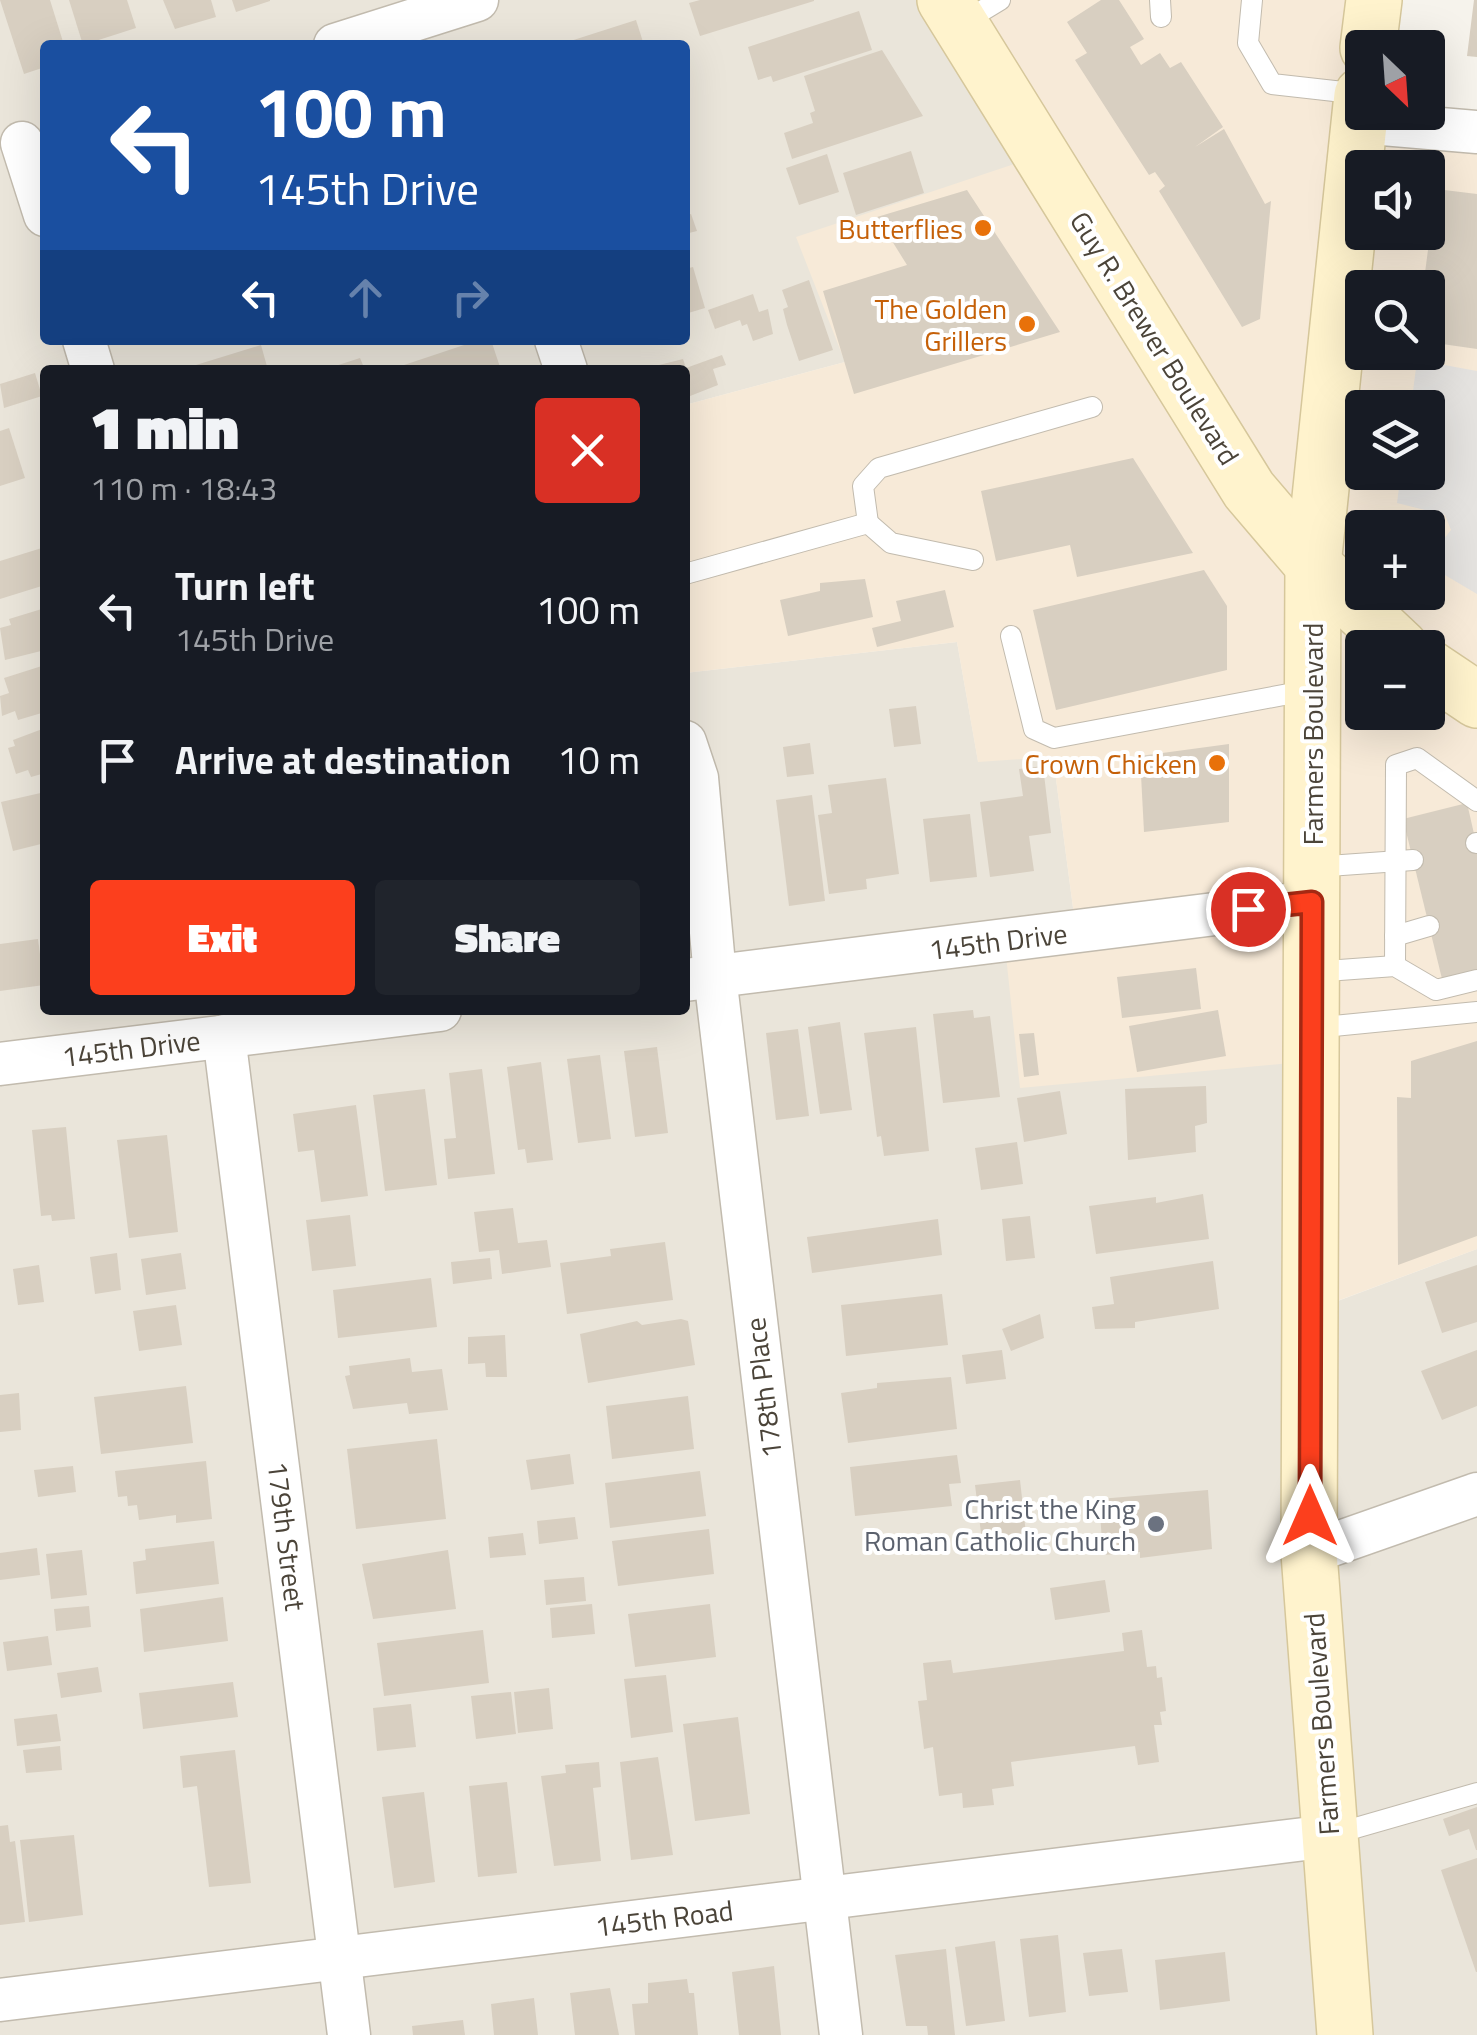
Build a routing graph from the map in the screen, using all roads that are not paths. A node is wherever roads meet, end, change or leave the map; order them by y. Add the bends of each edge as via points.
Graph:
1 (1252, 0) edge
2 (1374, 0) edge
3 (968, 8) edge
4 (463, 18) edge
5 (1370, 30) edge
6 (360, 40) edge
7 (1345, 100) edge
8 (1445, 124) edge
9 (1358, 130) edge
10 (1477, 132) edge
11 (22, 143) edge
12 (40, 199) edge
13 (1092, 407) dead end
14 (868, 523) junction
15 (974, 560) dead end
16 (1313, 565) junction
17 (690, 573) edge
18 (1382, 630) edge
19 (1011, 636) dead end
20 (1445, 678) edge
21 (1312, 690) junction
22 (1477, 700) edge
23 (690, 757) edge
24 (1477, 800) edge
25 (1404, 862) junction
26 (1312, 884) junction
27 (1429, 926) dead end
28 (1395, 936) junction
29 (1395, 966) junction
30 (1311, 972) junction
31 (700, 978) edge
32 (1477, 980) edge
33 (1477, 1012) edge
34 (398, 1015) edge
35 (1312, 1028) junction
36 (224, 1036) junction
37 (0, 1064) edge
38 (1477, 1494) edge
39 (1310, 1553) junction
40 (1477, 1793) edge
41 (1329, 1836) junction
42 (822, 1898) junction
43 (340, 1958) junction
44 (0, 2000) edge
45 (349, 2035) edge
46 (840, 2035) edge
47 (1345, 2035) edge

1 - 7 lane via 1248,43 1272,84
2 - 5 main road
3 - 16 main road, Guy R. Brewer Boulevard via 1249,490
4 - 6 street
8 - 10 street
9 - 16 main road, Farmers Boulevard
11 - 12 street
13 - 14 lane via 878,468 863,486
14 - 15 lane via 891,543
14 - 17 lane
16 - 18 main road, Guy R. Brewer Boulevard
16 - 21 main road, Farmers Boulevard
19 - 21 lane via 1034,729 1054,738
20 - 22 main road
21 - 26 main road, Farmers Boulevard
23 - 31 street, 178th Place via 697,778
24 - 25 lane via 1418,758 1396,764
25 - 26 lane
25 - 28 lane
26 - 30 main road, Farmers Boulevard
26 - 31 street, 145th Drive
27 - 28 lane
28 - 29 lane
29 - 30 lane
29 - 32 lane via 1436,990
30 - 35 main road, Farmers Boulevard
31 - 42 street, 178th Place
33 - 35 lane
34 - 36 street, 145th Drive
35 - 39 main road, Farmers Boulevard
36 - 37 street, 145th Drive
36 - 43 street, 179th Street
38 - 39 street
39 - 41 main road, Farmers Boulevard
40 - 41 lane
41 - 42 street, 145th Road
41 - 47 main road, Farmers Boulevard
42 - 43 street, 145th Road
42 - 46 street, 178th Place
43 - 44 street, 145th Road
43 - 45 street, 179th Street

